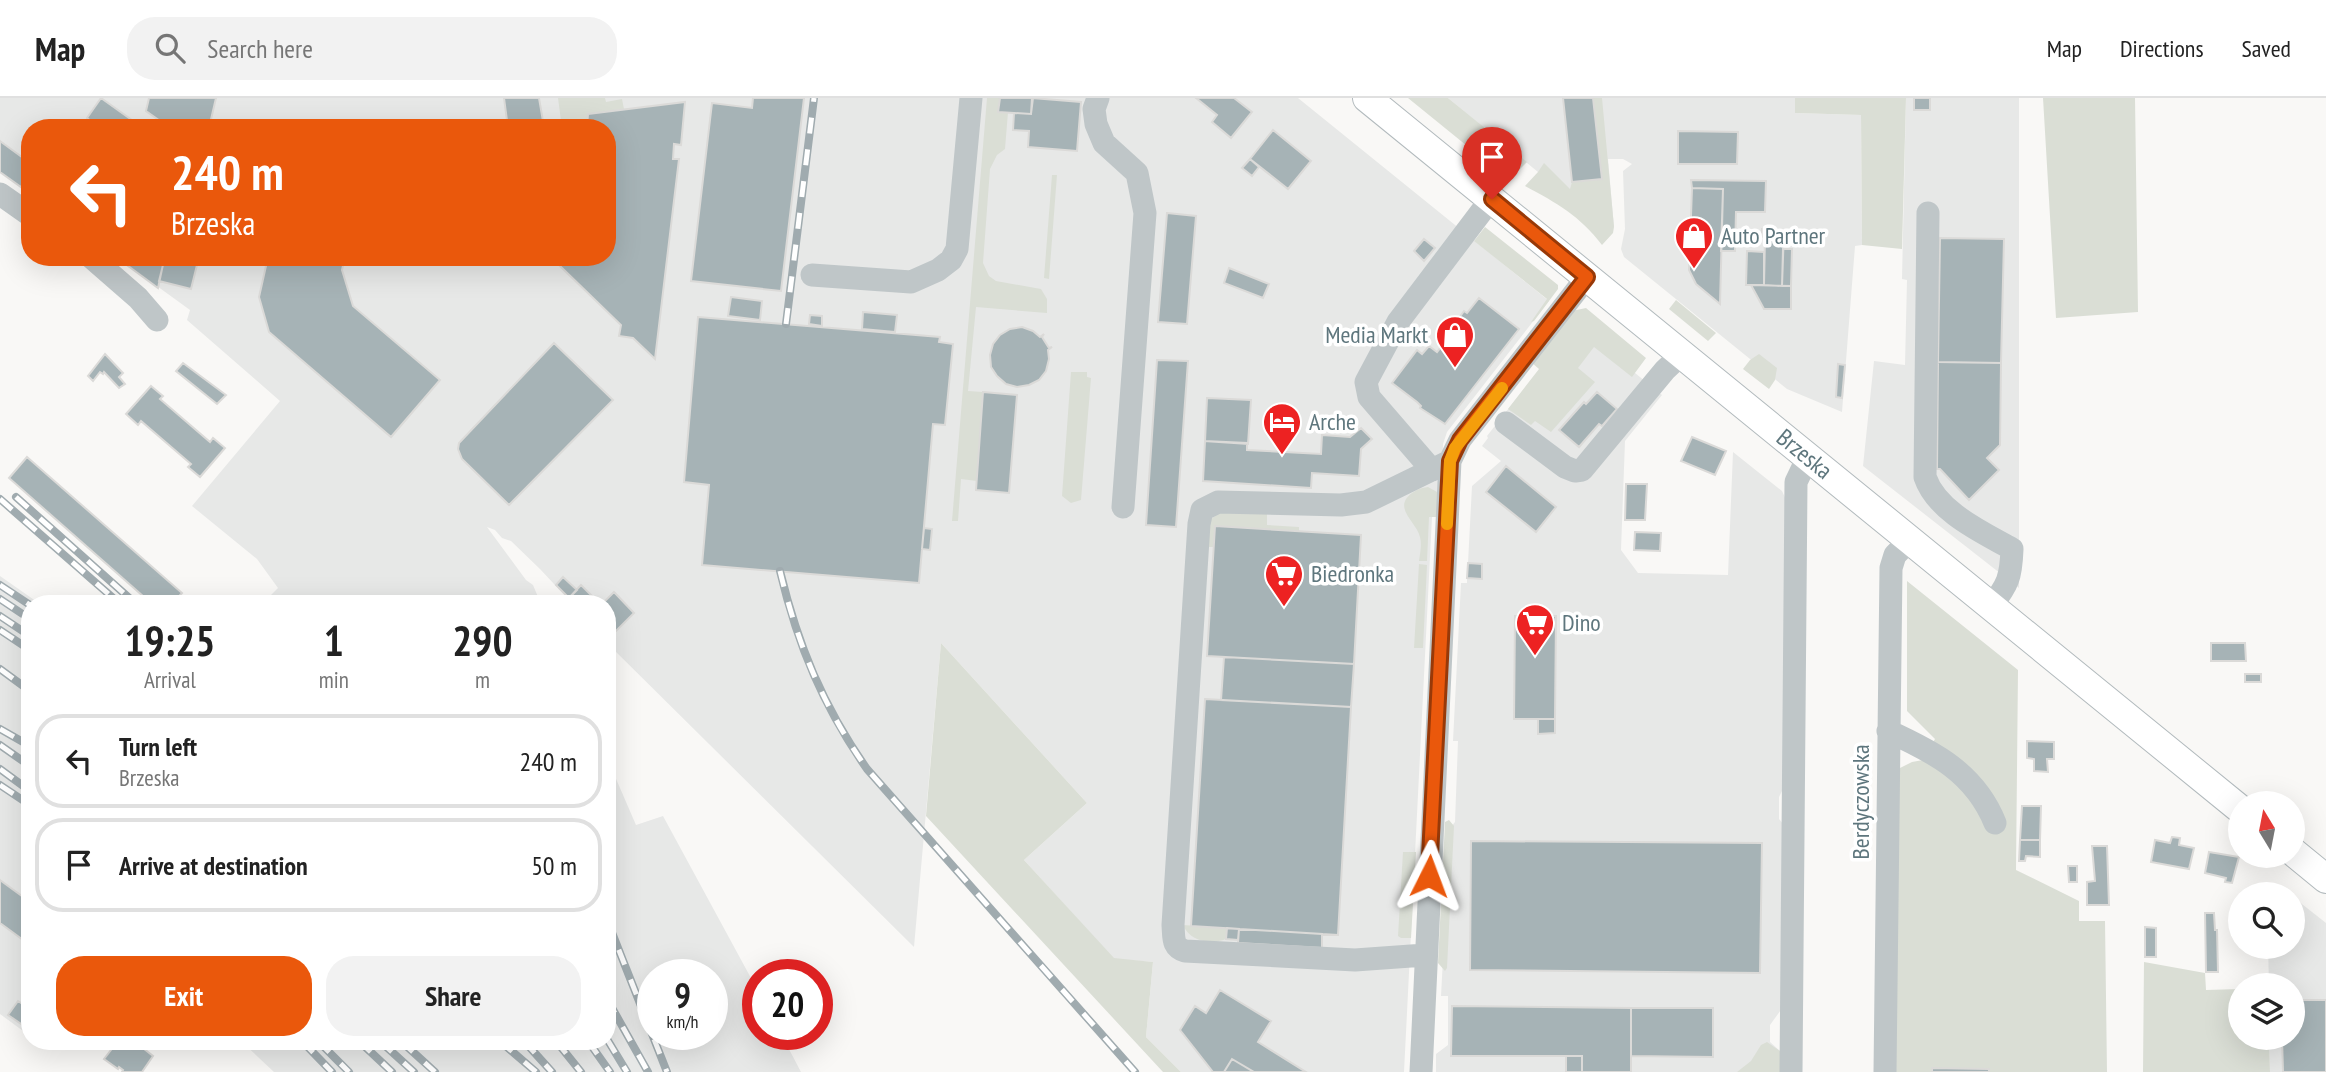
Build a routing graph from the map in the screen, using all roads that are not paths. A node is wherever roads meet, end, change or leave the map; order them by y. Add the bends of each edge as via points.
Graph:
1 (971, 98) edge
2 (1098, 98) edge
3 (1367, 98) edge
4 (0, 194) edge
5 (1492, 199) junction
6 (21, 209) edge
7 (1928, 214) dead end
8 (101, 266) edge
9 (813, 275) dead end
10 (1587, 277) junction
11 (157, 320) dead end
12 (1682, 354) junction
13 (1506, 423) dead end
14 (1808, 457) junction
15 (1441, 466) junction
16 (1124, 507) dead end
17 (1910, 540) junction
18 (1991, 606) junction
19 (1888, 731) junction
20 (2228, 799) edge
21 (1994, 823) dead end
22 (2305, 862) edge
23 (2326, 879) edge
24 (1425, 955) junction
25 (1421, 1072) edge
26 (1791, 1072) edge
27 (1885, 1072) edge

1 - 9 street via 957,249 951,260 911,282
2 - 16 street via 1096,124 1104,143 1137,173 1145,213
3 - 5 main road, Brzeska
4 - 6 street
5 - 10 main road, Brzeska
5 - 15 street via 1398,322 1366,382 1369,397 1381,413
7 - 18 street via 1925,477 1947,508 2012,549 2011,575
8 - 11 street
10 - 12 main road, Brzeska
10 - 15 street
12 - 13 street via 1582,470 1565,467
12 - 14 main road, Brzeska
14 - 17 main road, Brzeska
14 - 26 street via 1796,482
15 - 24 street
15 - 24 street via 1366,502 1218,502 1202,510 1173,925 1175,945 1185,951 1355,960
17 - 18 main road, Brzeska
17 - 19 street, Berdyczowska via 1895,555 1891,568
18 - 20 main road, Brzeska
19 - 21 street via 1929,750 1973,784
19 - 27 street, Berdyczowska
22 - 23 main road
24 - 25 street

